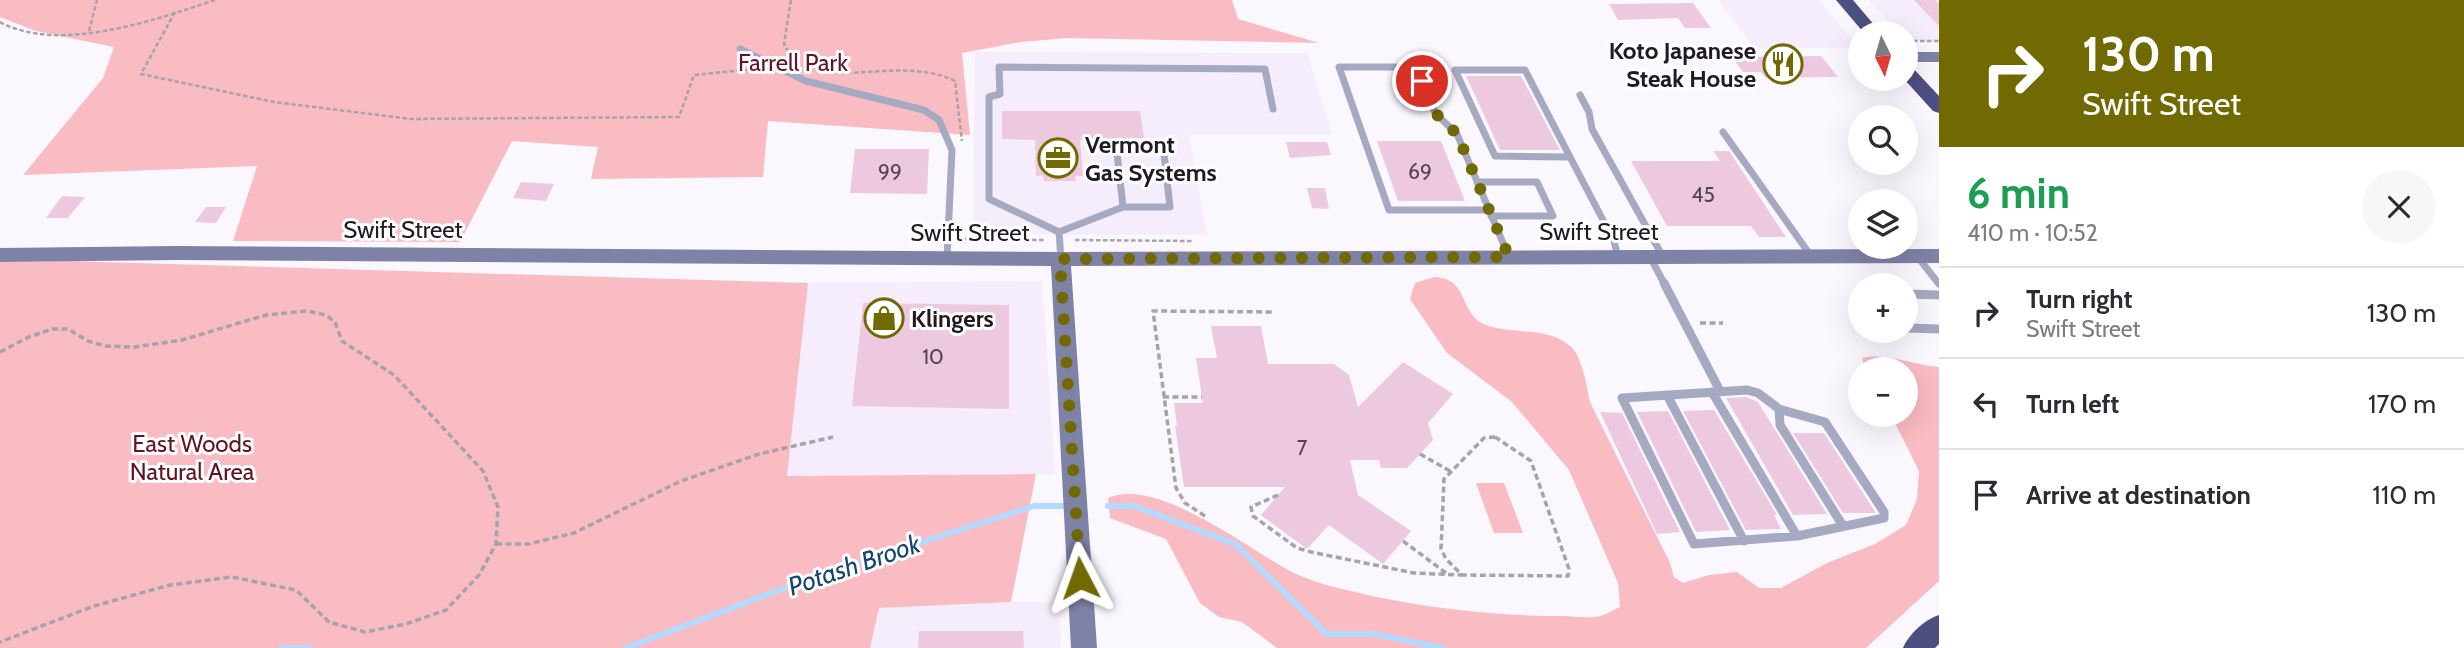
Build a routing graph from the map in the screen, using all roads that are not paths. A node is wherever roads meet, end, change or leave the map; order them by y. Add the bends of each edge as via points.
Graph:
1 (1844, 0) edge
2 (1862, 21) edge
3 (740, 49) dead end
4 (1918, 57) edge
5 (1939, 57) edge
6 (1918, 84) edge
7 (1580, 95) dead end
8 (1939, 107) edge
9 (1273, 109) dead end
10 (1723, 132) dead end
11 (1571, 157) junction
12 (1477, 182) junction
13 (1123, 207) junction
14 (1490, 213) junction
15 (1059, 232) junction
16 (0, 255) edge
17 (1811, 256) junction
18 (1848, 256) edge
19 (1918, 256) edge
20 (1939, 256) edge
21 (1509, 257) junction
22 (1618, 257) junction
23 (1657, 257) junction
24 (1918, 257) edge
25 (947, 258) junction
26 (1060, 259) junction
27 (1939, 285) edge
28 (1918, 294) edge
29 (1939, 295) edge
30 (1918, 328) edge
31 (1939, 329) edge
32 (1716, 392) junction
33 (1667, 395) junction
34 (1779, 409) junction
35 (1843, 526) junction
36 (1797, 536) junction
37 (1744, 541) junction
38 (1939, 626) edge
39 (1084, 648) edge
40 (1916, 648) edge

1 - 2 highway
3 - 25 lane via 769,68 813,85 924,110 939,120 952,150
4 - 5 street
6 - 8 highway
7 - 23 lane via 1592,130
9 - 15 lane via 1265,69 999,67 1000,94 989,97 989,199
10 - 17 lane
11 - 11 lane via 1525,70 1455,70 1495,156
11 - 22 lane
12 - 14 lane
12 - 14 lane via 1537,182 1553,215
12 - 14 lane via 1457,134 1435,113 1416,67 1339,67 1389,209
13 - 13 lane via 1170,207 1163,145 1116,144
13 - 15 lane
14 - 21 lane
15 - 26 lane
16 - 25 street, Swift Street
17 - 18 street, Swift Street
17 - 23 street, Swift Street
19 - 20 street, Swift Street
21 - 22 street, Swift Street
21 - 26 street, Swift Street
22 - 23 street, Swift Street
23 - 32 lane
24 - 27 lane
25 - 26 street, Swift Street
26 - 39 street
28 - 29 lane
30 - 31 lane
32 - 33 lane
32 - 34 lane via 1747,390
32 - 36 lane
33 - 37 lane
33 - 37 lane via 1622,398 1694,544
34 - 35 lane via 1780,425
34 - 35 lane via 1825,422 1884,512 1884,518
35 - 36 lane
36 - 37 lane
38 - 40 highway

